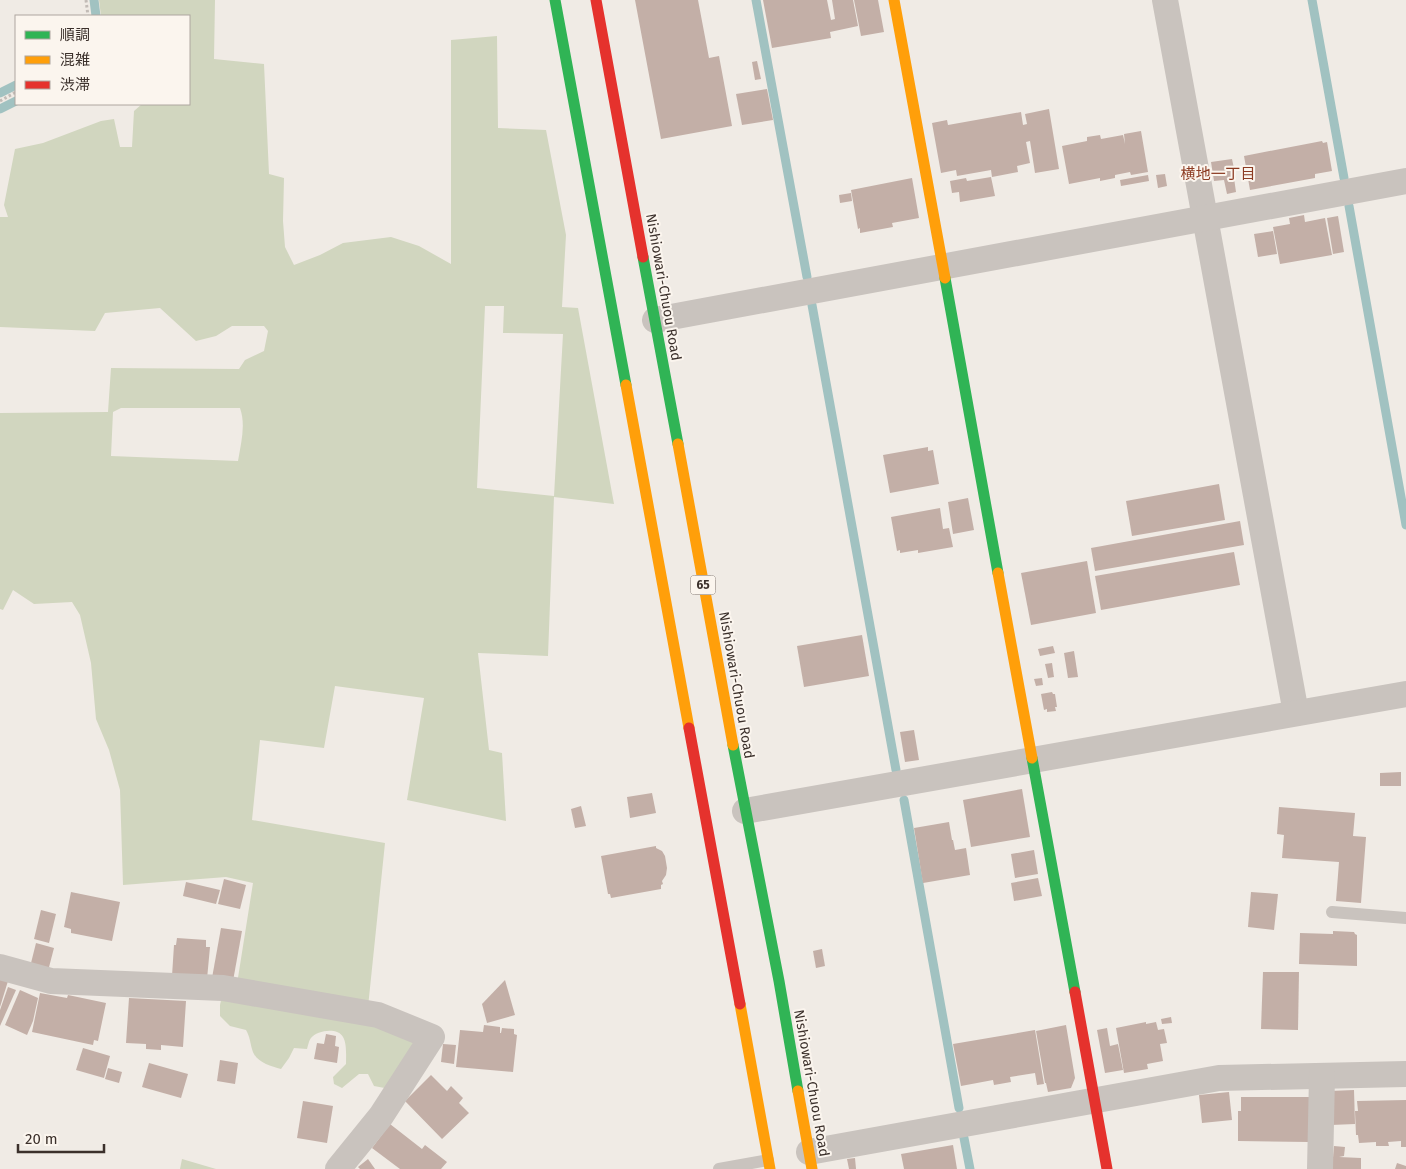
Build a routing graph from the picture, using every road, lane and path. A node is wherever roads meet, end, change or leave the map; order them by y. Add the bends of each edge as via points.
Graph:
1 (86, 0) edge
2 (555, 0) edge
3 (596, 0) edge
4 (894, 0) edge
5 (1165, 0) edge
6 (88, 15) edge
7 (15, 93) edge
8 (0, 101) edge
9 (1406, 181) edge
10 (1205, 218) junction
11 (942, 266) junction
12 (655, 320) junction
13 (1406, 694) edge
14 (1296, 714) junction
15 (1032, 760) junction
16 (745, 811) junction
17 (1332, 912) dead end
18 (1406, 918) edge
19 (0, 967) edge
20 (1406, 1074) edge
21 (1322, 1076) junction
22 (1094, 1101) junction
23 (811, 1161) edge
24 (769, 1165) edge
25 (338, 1169) edge
26 (719, 1169) edge
27 (1107, 1169) edge
28 (1320, 1169) edge

1 - 6 path
2 - 24 main road
3 - 12 main road, Nishiowari-Chuou Road / 65
4 - 11 main road
5 - 10 street
7 - 8 path
9 - 10 street
10 - 11 street
10 - 14 street
11 - 12 street
11 - 15 main road
12 - 16 main road, Nishiowari-Chuou Road / 65
13 - 14 street
14 - 15 street
15 - 16 street
15 - 22 main road
16 - 23 main road, Nishiowari-Chuou Road / 65
17 - 18 lane
19 - 25 street via 51,981 223,988 378,1015 432,1037 381,1116
20 - 21 street
21 - 22 street via 1219,1078
21 - 28 street
22 - 23 street
22 - 27 main road
24 - 26 lane

